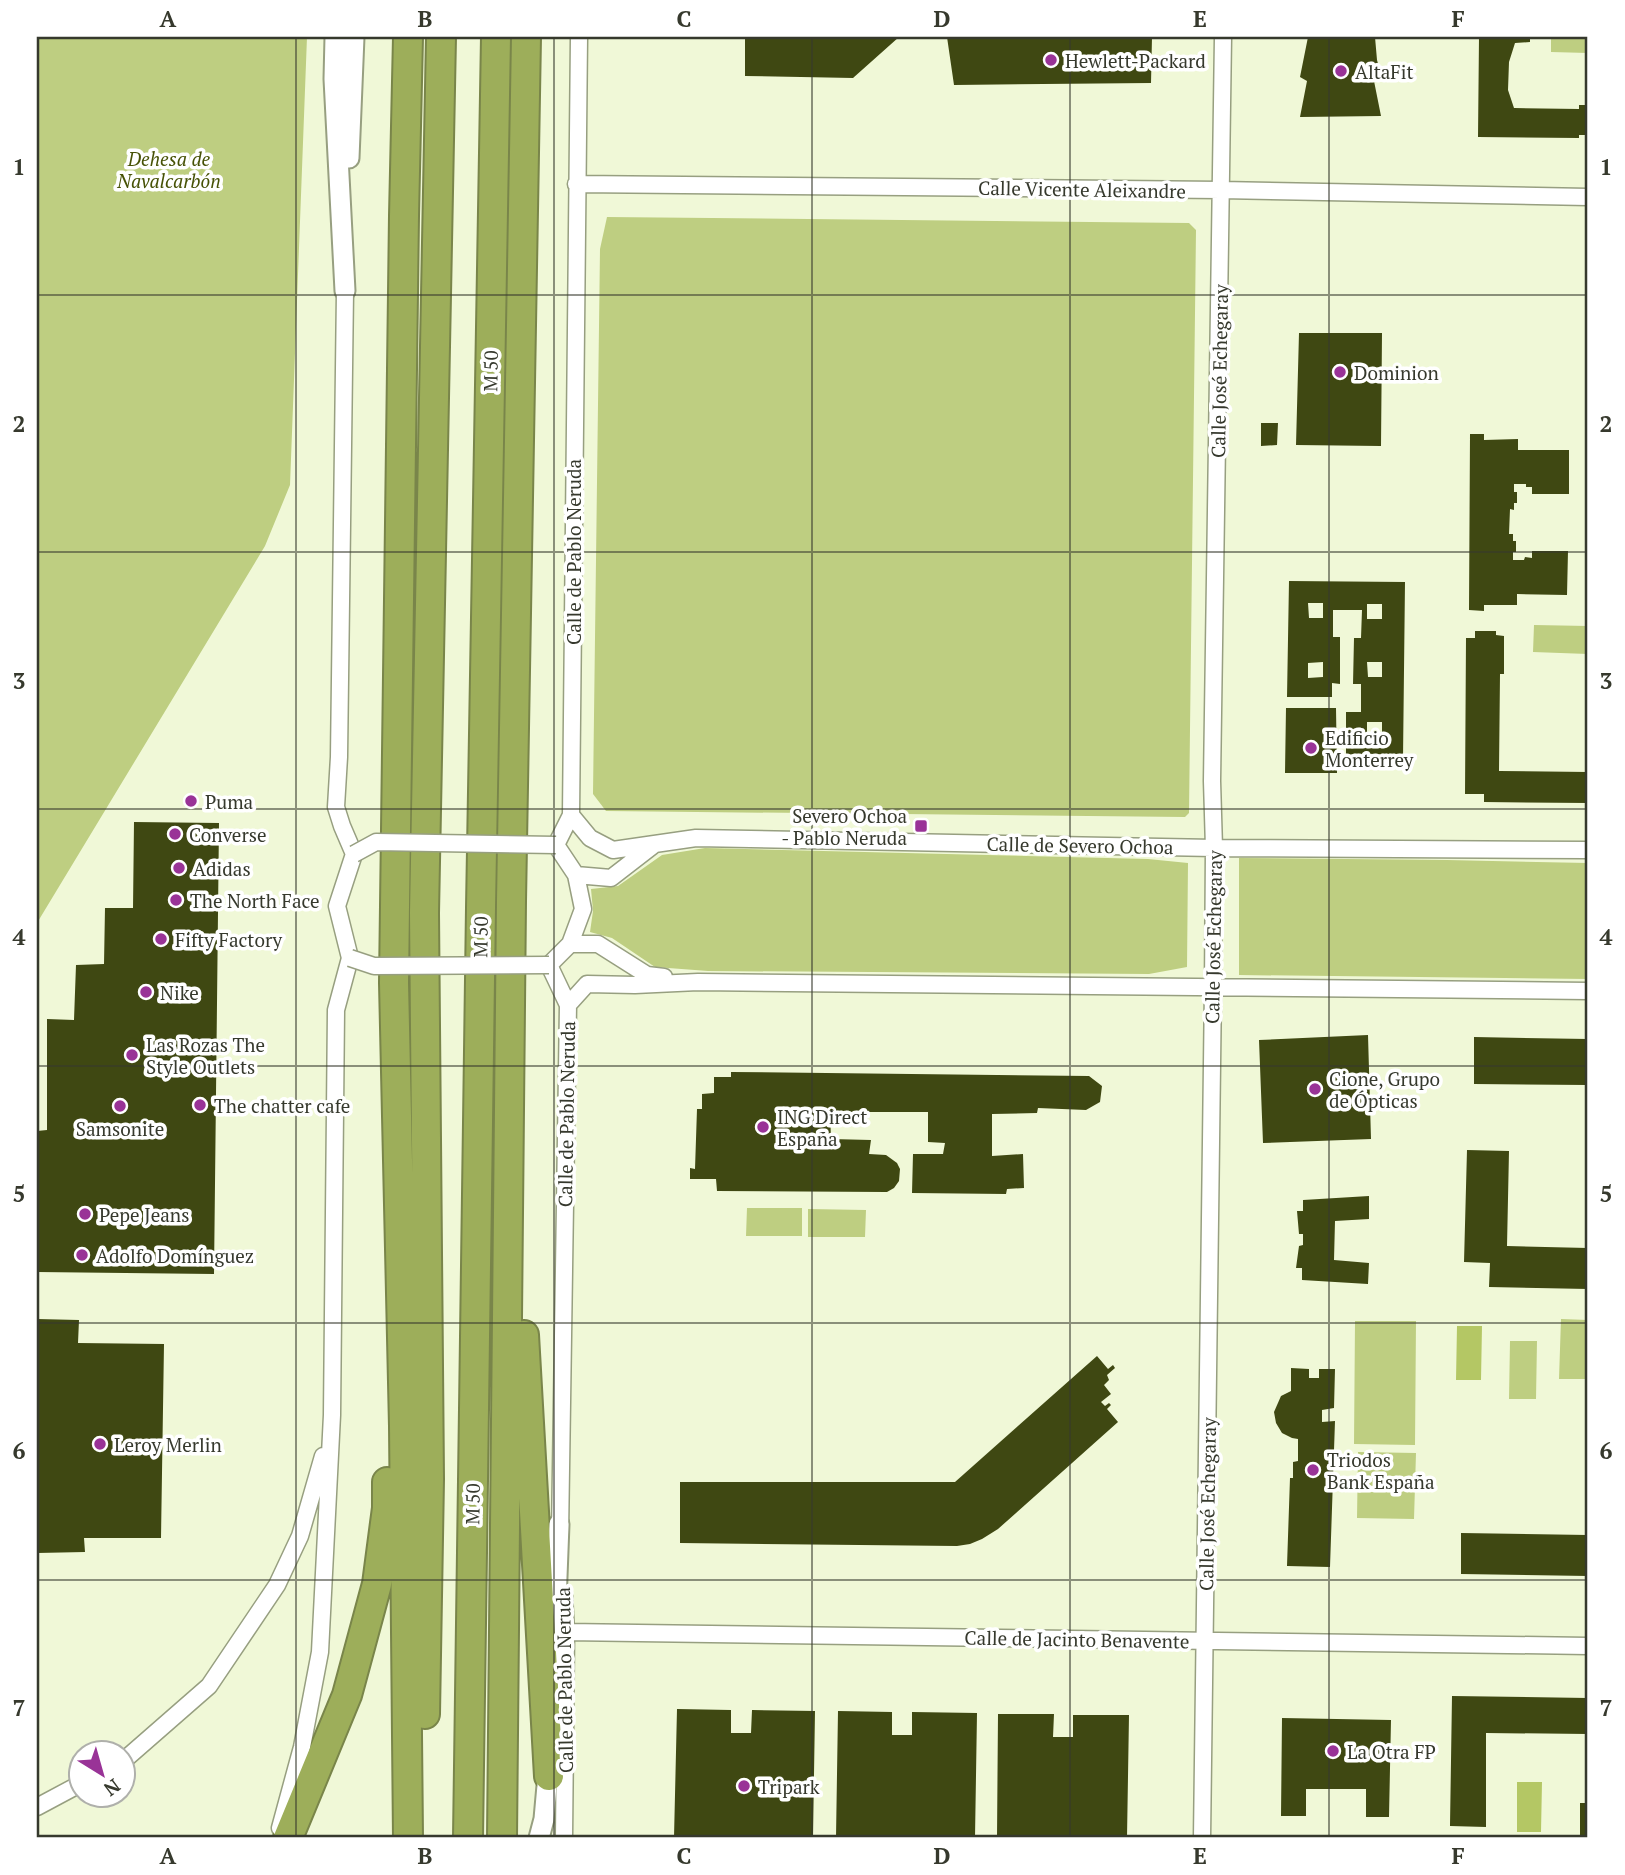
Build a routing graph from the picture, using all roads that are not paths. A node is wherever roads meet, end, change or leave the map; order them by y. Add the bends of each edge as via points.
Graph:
1 (335, 37) edge
2 (354, 37) edge
3 (396, 37) edge
4 (408, 37) edge
5 (441, 37) edge
6 (496, 37) edge
7 (526, 37) edge
8 (579, 37) edge
9 (1223, 37) edge
10 (576, 184) junction
11 (1221, 190) junction
12 (1588, 197) edge
13 (404, 216) junction
14 (345, 292) junction
15 (571, 815) junction
16 (657, 843) junction
17 (556, 845) junction
18 (1214, 848) junction
19 (1588, 849) edge
20 (354, 854) junction
21 (576, 875) junction
22 (570, 944) junction
23 (351, 958) junction
24 (549, 965) junction
25 (698, 982) junction
26 (394, 983) junction
27 (1213, 987) junction
28 (1588, 991) edge
29 (568, 1005) junction
30 (509, 1077) junction
31 (331, 1426) junction
32 (559, 1524) junction
33 (566, 1632) junction
34 (1205, 1641) junction
35 (1588, 1646) edge
36 (136, 1750) edge
37 (549, 1776) junction
38 (66, 1791) edge
39 (37, 1807) edge
40 (277, 1838) edge
41 (288, 1838) edge
42 (408, 1838) edge
43 (424, 1838) edge
44 (468, 1838) edge
45 (502, 1838) edge
46 (538, 1838) edge
47 (564, 1838) edge
48 (1202, 1838) edge

1 - 14 street
2 - 14 street
3 - 13 highway
4 - 13 highway
5 - 43 highway via 424,913 429,1479
6 - 44 highway, M 50
7 - 30 highway
8 - 10 street, Calle de Pablo Neruda
9 - 11 street, Calle José Echegaray
10 - 11 street, Calle Vicente Aleixandre
10 - 15 street, Calle de Pablo Neruda
11 - 12 street, Calle Vicente Aleixandre
11 - 18 street, Calle José Echegaray
13 - 26 highway
14 - 20 street via 336,807
15 - 16 street, Calle de Severo Ochoa via 590,838 614,850
15 - 17 street, Calle de Pablo Neruda
16 - 18 street, Calle de Severo Ochoa via 696,838
16 - 21 street, Calle de Severo Ochoa via 611,878
17 - 20 street, bridge via 376,842
17 - 21 street
18 - 19 street, Calle de Severo Ochoa
18 - 27 street, Calle José Echegaray
20 - 23 street via 337,906
21 - 22 street via 583,909
22 - 24 street
22 - 25 street via 598,944 647,975
23 - 24 street, bridge via 374,966
23 - 31 street via 336,1010
24 - 29 street, Calle de Pablo Neruda
25 - 27 street
25 - 29 street via 587,984
26 - 41 highway via 385,1160 387,1508 377,1584 346,1695
26 - 42 highway
27 - 28 street
27 - 34 street, Calle José Echegaray
29 - 32 street, Calle de Pablo Neruda
30 - 37 highway
30 - 45 highway
31 - 36 street via 300,1536 277,1585 209,1686
31 - 40 street via 320,1653 302,1747
32 - 33 street, Calle de Pablo Neruda
32 - 37 street
33 - 34 street, Calle de Jacinto Benavente
33 - 47 street, Calle de Pablo Neruda
34 - 35 street, Calle de Jacinto Benavente
34 - 48 street, Calle José Echegaray
37 - 46 street
38 - 39 street

